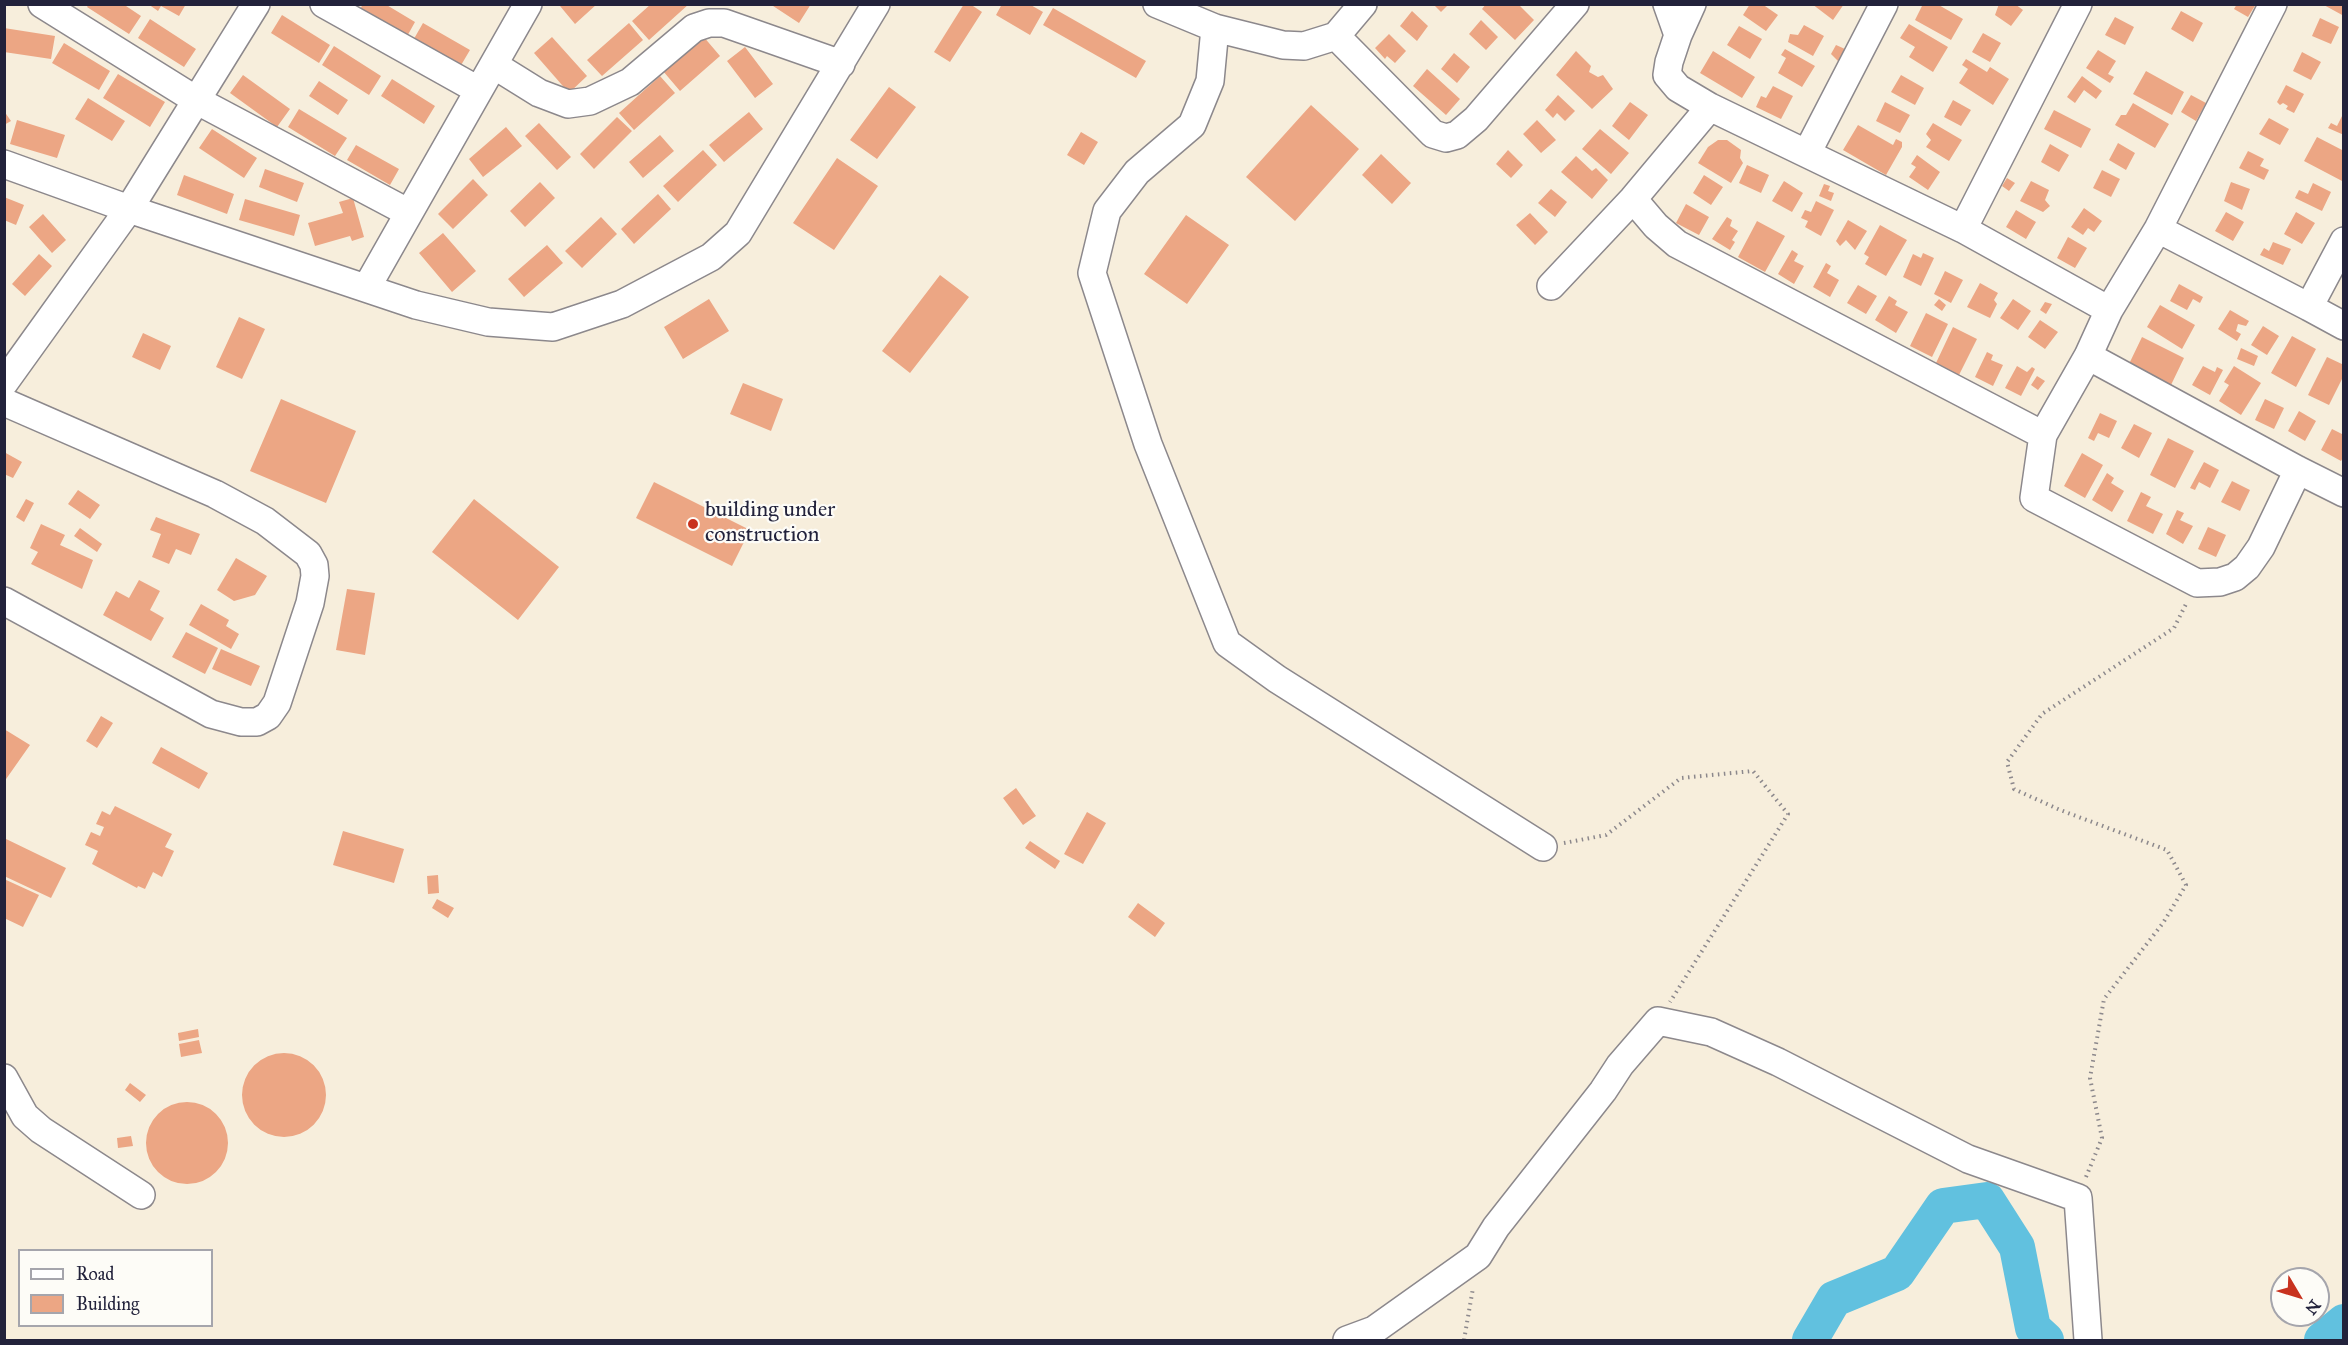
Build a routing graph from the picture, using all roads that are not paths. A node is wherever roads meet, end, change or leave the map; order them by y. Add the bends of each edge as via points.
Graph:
1 (42, 4) edge
2 (256, 4) edge
3 (324, 4) edge
4 (528, 4) edge
5 (876, 4) edge
6 (1158, 4) edge
7 (1363, 4) edge
8 (1575, 4) edge
9 (1667, 4) edge
10 (1692, 4) edge
11 (1884, 4) edge
12 (2078, 4) edge
13 (2273, 4) edge
14 (1215, 28) junction
15 (1677, 35) junction
16 (1336, 36) junction
17 (842, 64) junction
18 (494, 65) junction
19 (478, 90) junction
20 (196, 100) junction
21 (1710, 107) junction
22 (1807, 153) junction
23 (4, 164) edge
24 (1633, 199) junction
25 (129, 209) junction
26 (409, 213) junction
27 (1964, 229) junction
28 (2158, 230) junction
29 (2343, 241) edge
30 (1551, 286) dead end
31 (367, 287) junction
32 (2309, 307) junction
33 (2109, 310) junction
34 (2343, 326) edge
35 (2088, 356) junction
36 (4, 383) edge
37 (4, 402) edge
38 (2043, 435) junction
39 (2298, 470) junction
40 (2343, 493) edge
41 (4, 601) edge
42 (1543, 847) road end
43 (4, 1078) edge
44 (141, 1195) dead end
45 (1347, 1341) edge
46 (2088, 1341) edge

1 - 20 street
2 - 20 street
3 - 19 street
4 - 18 street
5 - 17 street
6 - 14 street
7 - 16 street
8 - 16 street via 1476,119 1457,135 1446,138 1433,134
9 - 15 street
10 - 15 street
11 - 22 street
12 - 27 street
13 - 28 street
14 - 16 street via 1283,45 1304,46
14 - 42 street via 1210,81 1192,125 1137,172 1107,211 1092,273 1148,444 1227,643 1277,679
15 - 21 street via 1669,62 1671,82
17 - 18 street via 724,23 709,23 694,28 630,82 590,101 558,101
17 - 31 street via 738,233 711,257 622,304 553,327 488,322 416,305
18 - 19 street
19 - 26 street
20 - 25 street
20 - 26 street
21 - 22 street
21 - 24 street
22 - 27 street
23 - 25 street
24 - 30 street
24 - 38 street via 1677,244
25 - 31 street
25 - 36 street
26 - 31 street
27 - 33 street
28 - 32 street
28 - 33 street
29 - 32 street
32 - 34 street
33 - 35 street
35 - 38 street
35 - 39 street
37 - 41 street via 215,494 265,521 308,555 315,576 277,703 268,716 257,722 211,714
38 - 39 street via 2034,498 2197,583 2220,582 2247,567 2261,547
39 - 40 street
43 - 44 street via 25,1116 41,1130
45 - 46 street via 1374,1330 1478,1256 1620,1065 1658,1021 1711,1032 1968,1159 2078,1198

